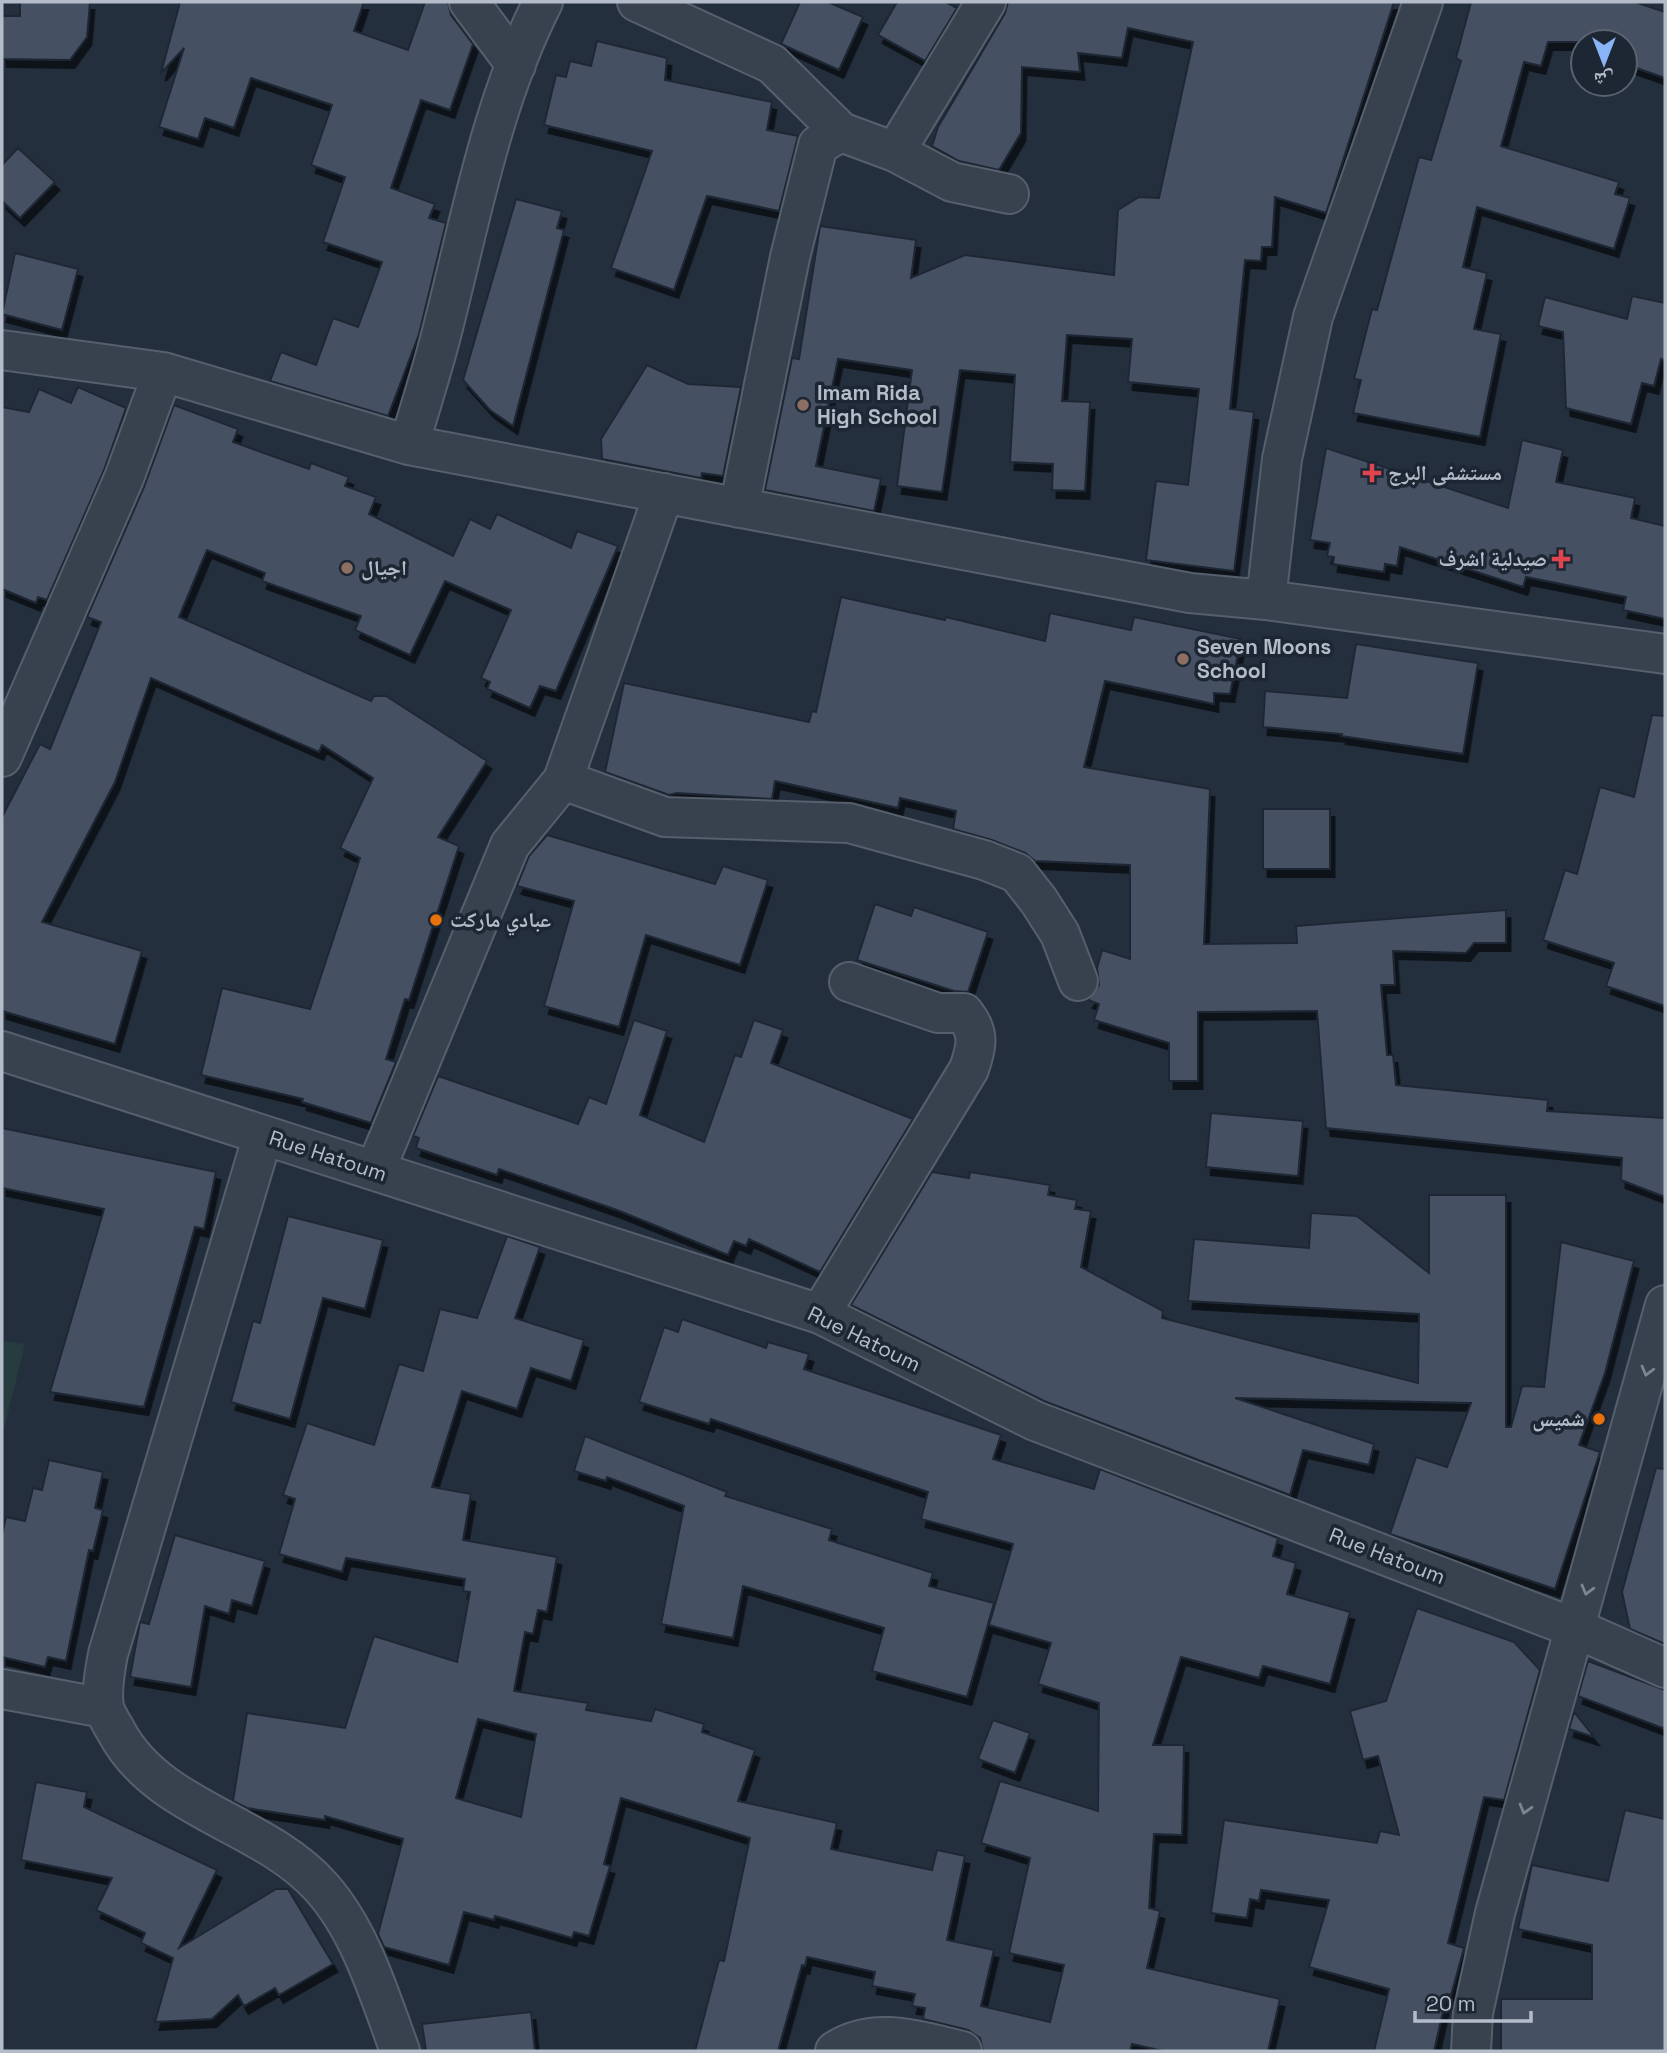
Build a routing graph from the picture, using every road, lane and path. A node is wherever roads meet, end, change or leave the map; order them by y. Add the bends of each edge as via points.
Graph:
1 (470, 2) edge
2 (542, 2) edge
3 (637, 2) edge
4 (986, 2) edge
5 (1423, 2) edge
6 (516, 65) junction
7 (841, 132) junction
8 (895, 152) junction
9 (1009, 194) dead end
10 (2, 350) edge
11 (163, 372) junction
12 (409, 445) junction
13 (664, 493) junction
14 (739, 508) junction
15 (1266, 600) junction
16 (1665, 654) edge
17 (2, 757) edge
18 (563, 780) junction
19 (1078, 981) dead end
20 (849, 982) dead end
21 (2, 1051) edge
22 (262, 1135) junction
23 (375, 1171) junction
24 (1665, 1305) edge
25 (820, 1314) junction
26 (1577, 1629) junction
27 (1665, 1668) edge
28 (2, 1689) edge
29 (104, 1708) junction
30 (400, 2051) edge
31 (835, 2051) edge
32 (962, 2051) edge
33 (1471, 2051) edge

1 - 6 street
2 - 6 street
3 - 7 street via 772,64
4 - 8 street
5 - 15 street via 1313,317 1282,459
6 - 12 street via 467,224
7 - 8 street
7 - 14 street via 818,145 790,257
8 - 9 street via 952,182
10 - 11 street
11 - 12 street
11 - 17 street via 124,478
12 - 13 street
13 - 14 street
13 - 18 street
14 - 15 street via 1190,593
15 - 16 street
18 - 19 street via 665,817 849,823 984,860 1017,873 1060,934
18 - 23 street via 509,845
20 - 25 street via 938,1013 964,1013 975,1026 977,1043 969,1069
21 - 22 street, Rue Hatoum
22 - 23 street, Rue Hatoum
22 - 29 street via 108,1654
23 - 25 street, Rue Hatoum
24 -> 26 street
25 - 26 street, Rue Hatoum via 1035,1421
26 - 27 street, Rue Hatoum
26 -> 33 street via 1495,1913 1473,2013
28 - 29 street
29 - 30 street via 124,1746 150,1774 180,1796 255,1836 322,1887 349,1927
31 - 32 street via 874,2036

